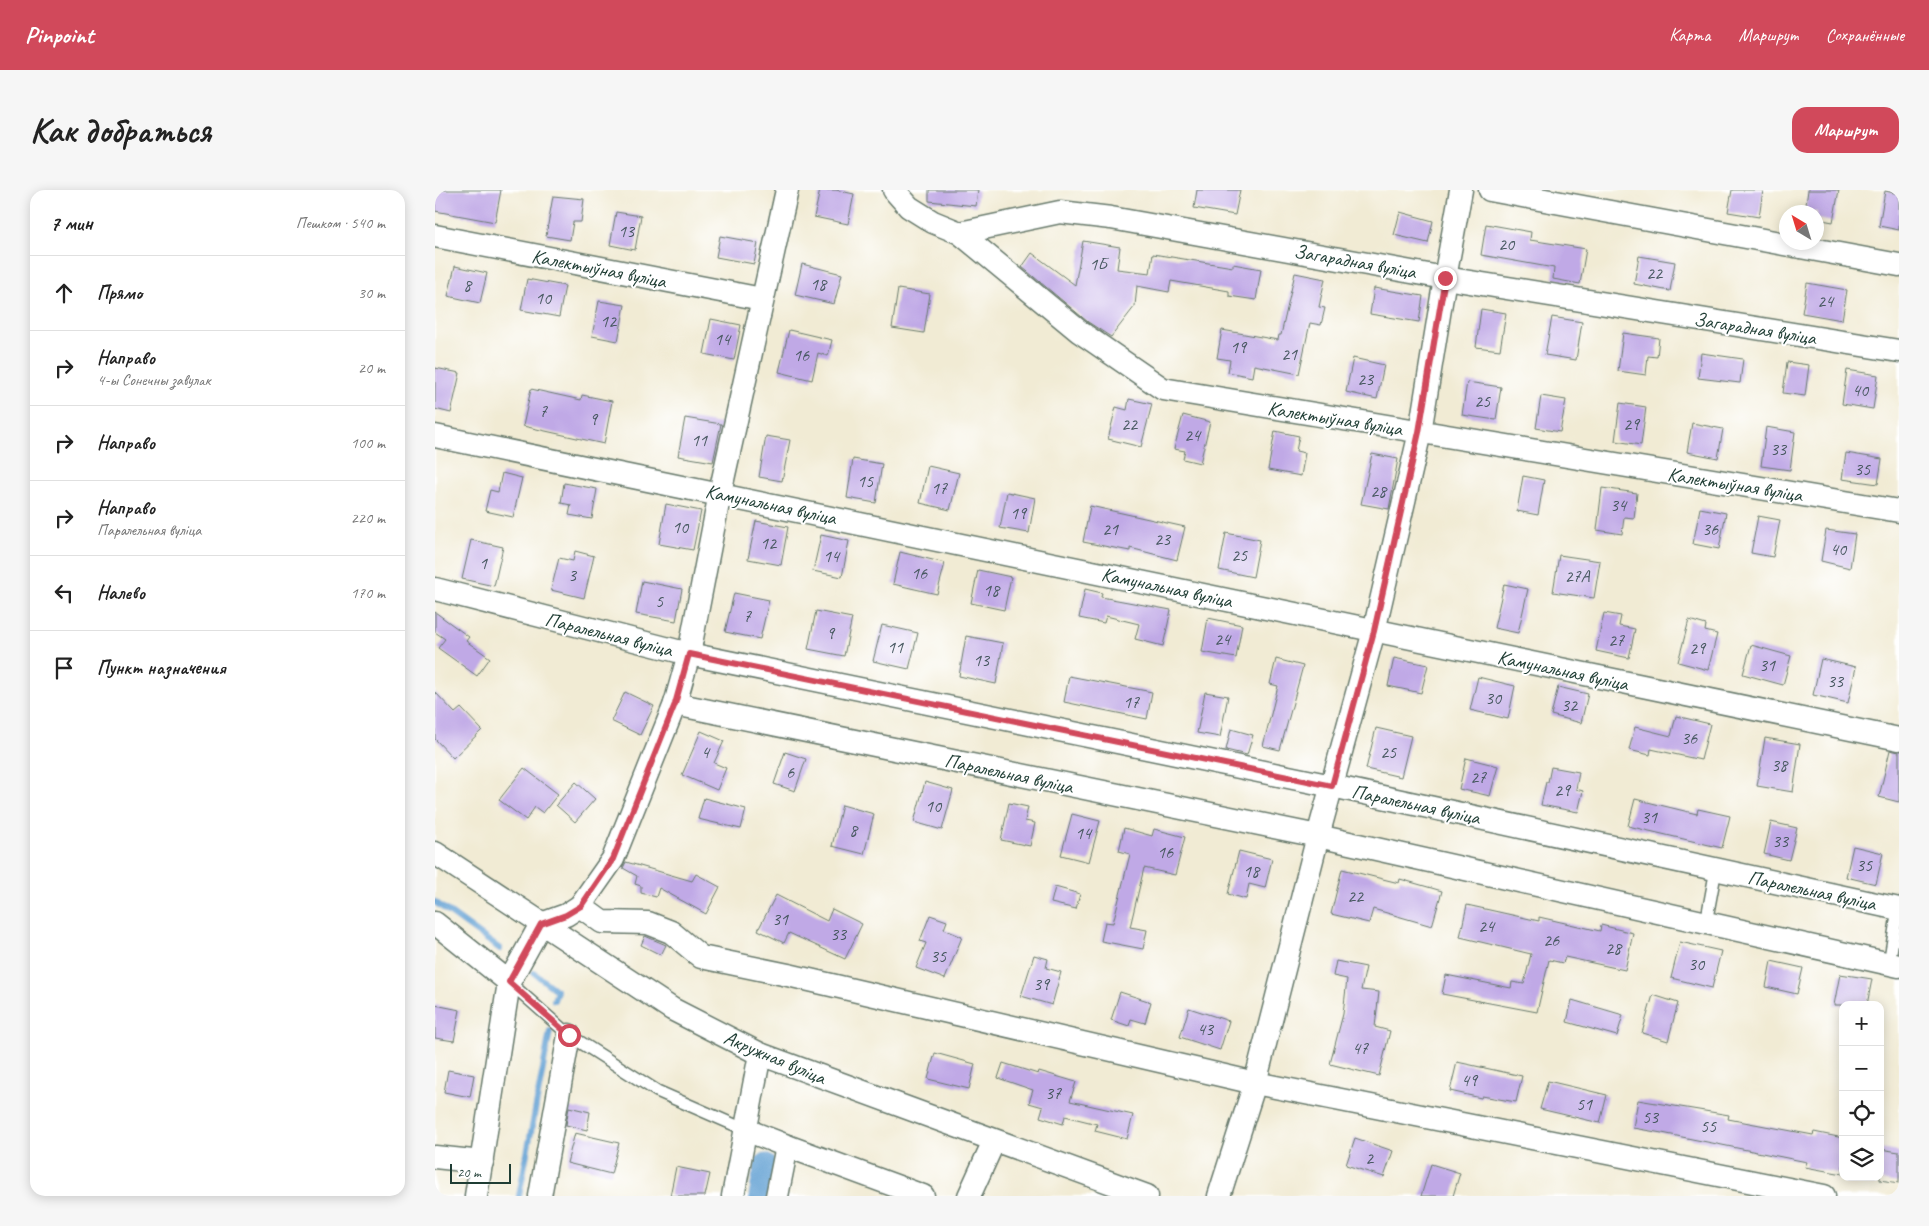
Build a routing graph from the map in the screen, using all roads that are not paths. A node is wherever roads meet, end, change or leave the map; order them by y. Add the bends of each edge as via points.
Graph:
1 (787, 190) edge
2 (894, 190) edge
3 (1461, 190) edge
4 (1490, 190) edge
5 (961, 233) junction
6 (435, 236) edge
7 (1899, 264) edge
8 (1445, 278) junction
9 (762, 300) junction
10 (1899, 351) edge
11 (1419, 432) junction
12 (435, 436) edge
13 (721, 493) junction
14 (1899, 511) edge
15 (435, 589) edge
16 (1374, 631) junction
17 (689, 654) junction
18 (675, 704) junction
19 (1899, 739) edge
20 (1332, 786) junction
21 (1318, 836) junction
22 (435, 853) edge
23 (1716, 869) junction
24 (581, 906) junction
25 (1898, 909) edge
26 (435, 923) edge
27 (1706, 923) junction
28 (541, 924) junction
29 (1894, 965) edge
30 (509, 982) junction
31 (569, 1035) junction
32 (760, 1054) junction
33 (1255, 1083) junction
34 (746, 1130) junction
35 (994, 1142) junction
36 (787, 1146) junction
37 (435, 1157) edge
38 (482, 1162) junction
39 (477, 1196) edge
40 (540, 1196) edge
41 (733, 1196) edge
42 (777, 1196) edge
43 (923, 1196) edge
44 (969, 1196) edge
45 (1147, 1196) edge
46 (1219, 1196) edge
47 (1825, 1196) edge

1 - 9 street
2 - 5 street, Калектыўная вуліца via 909,207
3 - 8 street
4 - 7 street
5 - 8 street, Загарадная вуліца via 1061,212 1111,218
5 - 11 street, Калектыўная вуліца via 1080,332 1163,389
6 - 9 street, Калектыўная вуліца
8 - 10 street, Загарадная вуліца
8 - 11 street
9 - 13 street
11 - 14 street, Калектыўная вуліца
11 - 16 street
12 - 13 street, Камунальная вуліца
13 - 16 street, Камунальная вуліца
13 - 17 street
15 - 17 street, Паралельная вуліца
16 - 19 street, Камунальная вуліца
16 - 20 street
17 - 18 street
17 - 20 street, Паралельная вуліца
18 - 21 street, Паралельная вуліца
18 - 24 street via 613,859
20 - 21 street
20 - 23 street, Паралельная вуліца
21 - 27 street, Паралельная вуліца
21 - 33 street
22 - 28 street, Акружная вуліца
23 - 25 street, Паралельная вуліца
23 - 27 lane
24 - 28 street
24 - 33 street via 602,922 648,923 671,932 701,957
25 - 29 lane
26 - 30 street
27 - 29 street, Паралельная вуліца
28 - 30 street
28 - 32 street, Акружная вуліца via 672,1009
30 - 31 lane
30 - 38 street
31 - 34 lane via 657,1091
31 - 40 street
32 - 34 street
32 - 35 street, Акружная вуліца
33 - 46 street
33 - 47 street
34 - 36 street
34 - 41 street
35 - 44 street
35 - 45 street, Акружная вуліца
36 - 42 street
36 - 43 street
37 - 38 street
38 - 39 street

